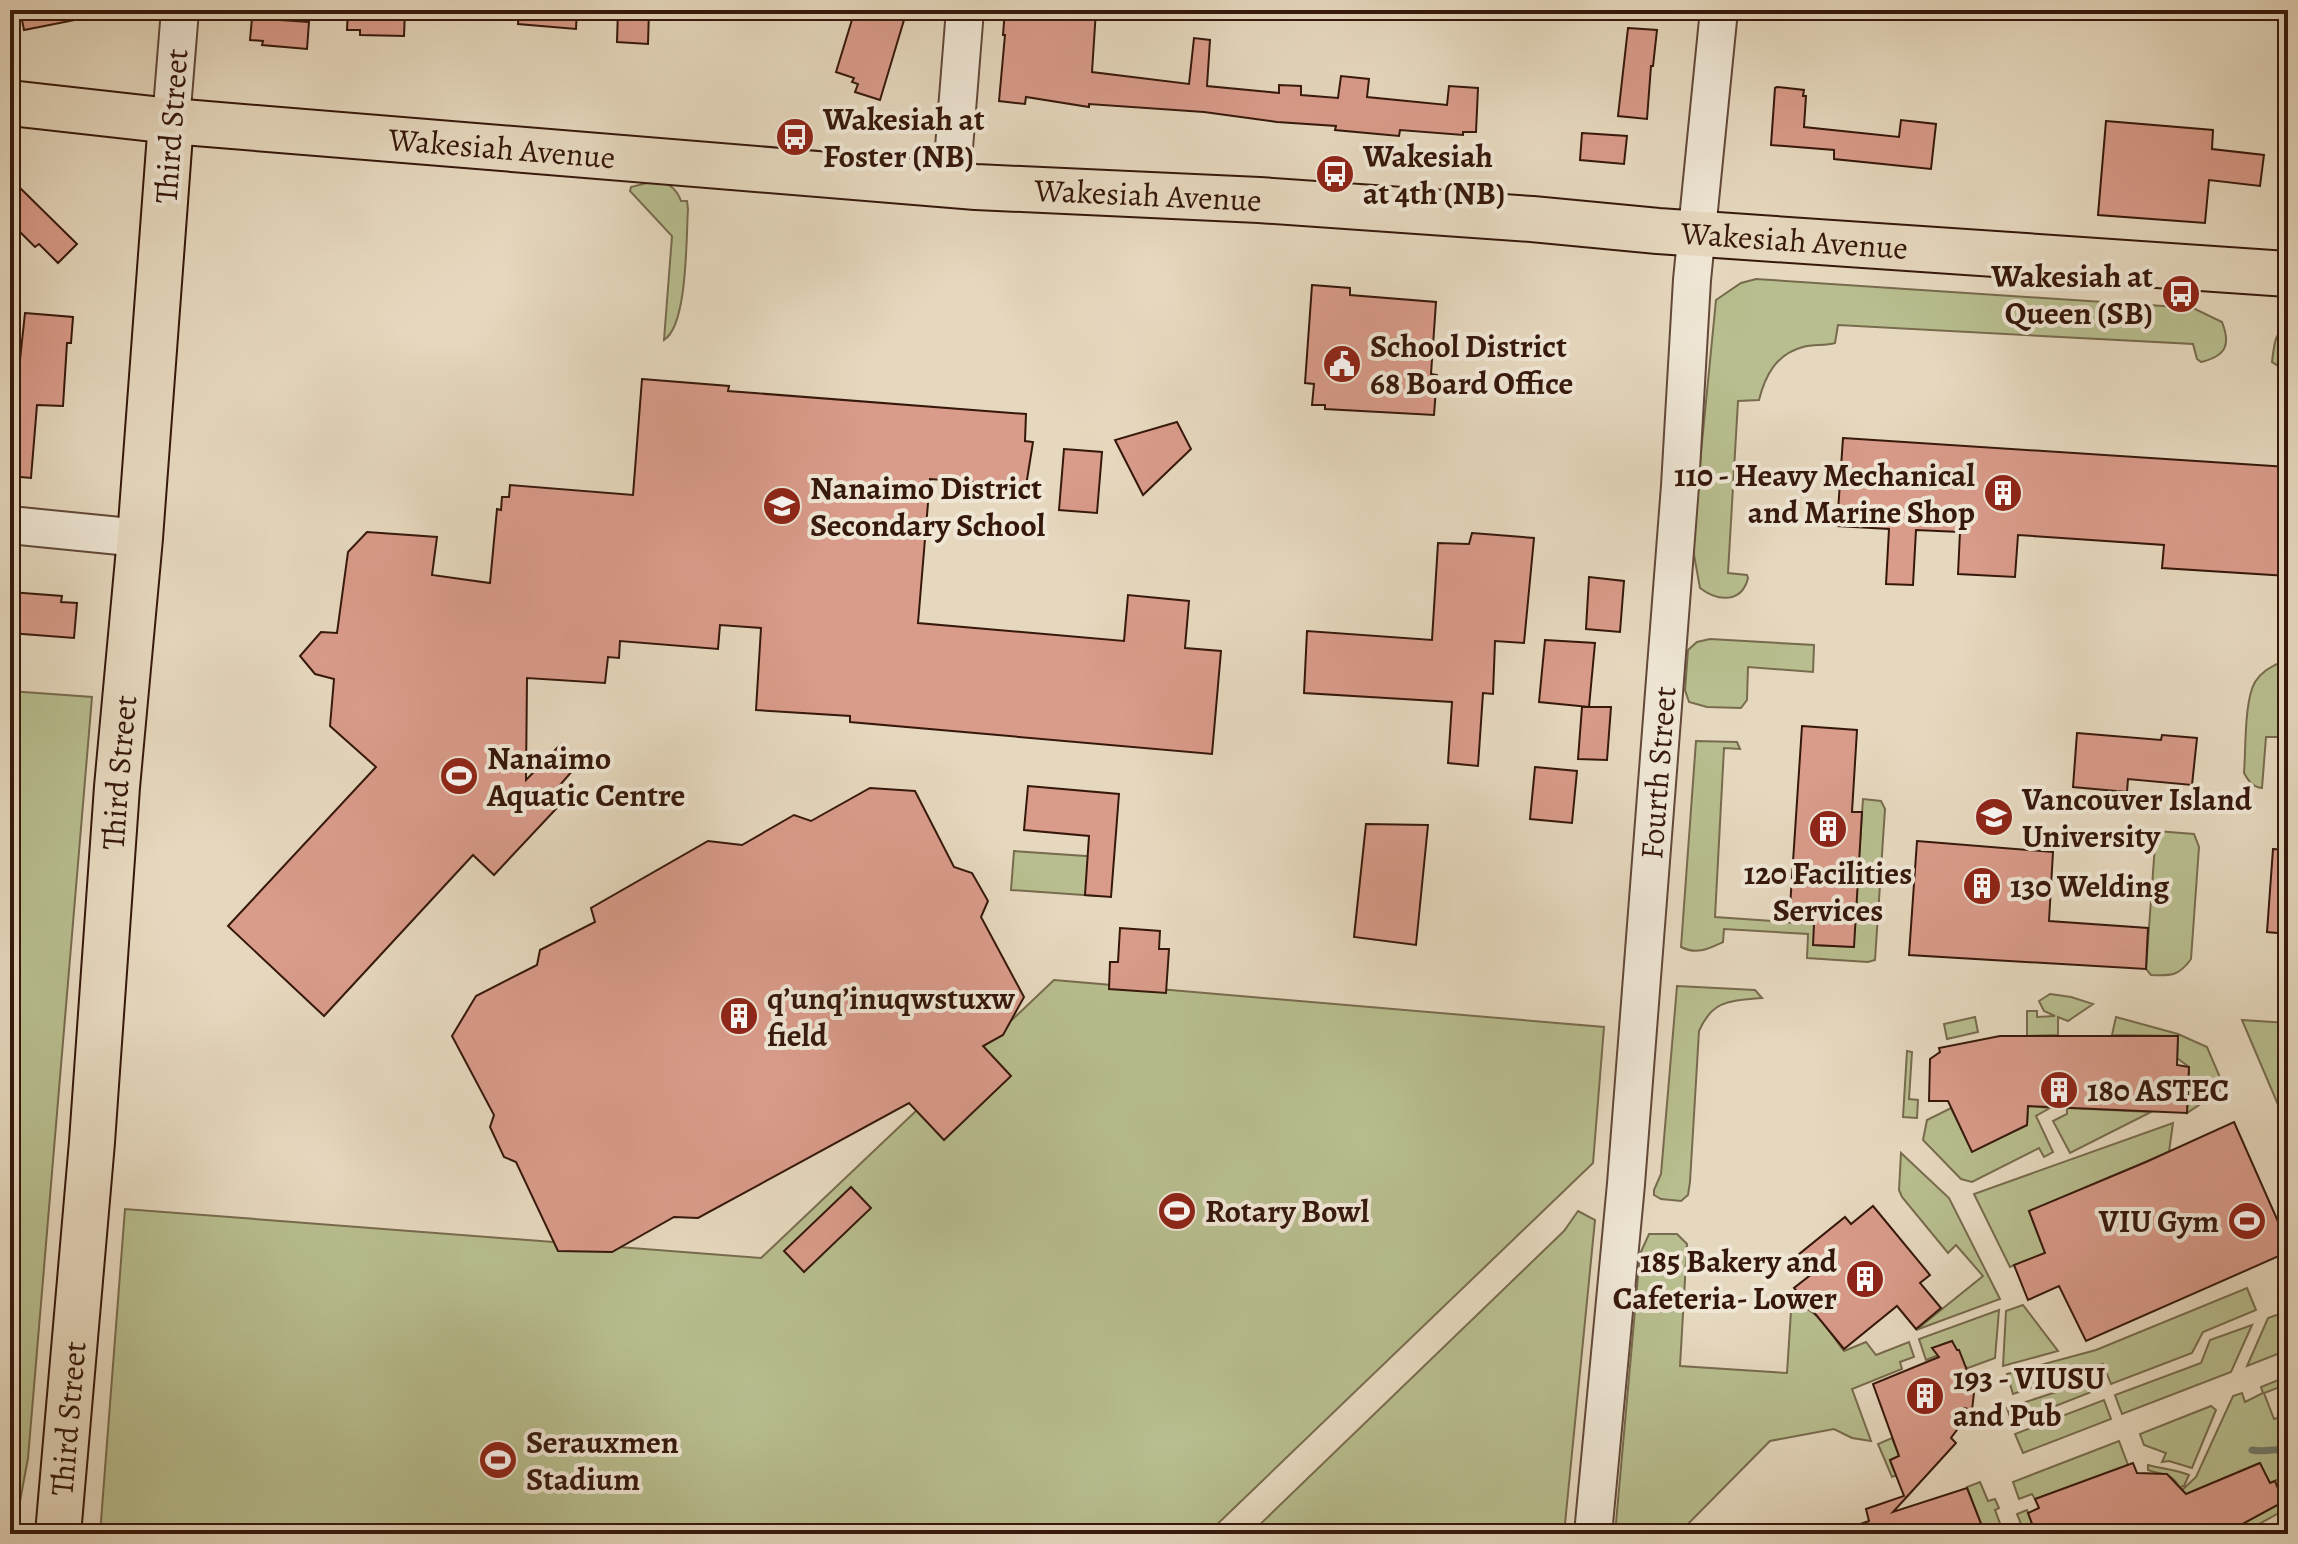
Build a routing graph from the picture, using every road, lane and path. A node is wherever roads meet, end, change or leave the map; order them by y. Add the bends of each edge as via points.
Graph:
1 (180, 10) edge
2 (965, 10) edge
3 (1719, 10) edge
4 (10, 103) edge
5 (171, 121) junction
6 (951, 185) junction
7 (1696, 233) junction
8 (2288, 274) edge
9 (10, 525) edge
10 (140, 538) junction
11 (58, 1534) edge
12 (1593, 1534) edge

1 - 5 street, Third Street
2 - 6 street
3 - 7 street, Fourth Street
4 - 5 main road, Wakesiah Avenue
5 - 6 main road, Wakesiah Avenue
5 - 10 main road, Third Street
6 - 7 main road, Wakesiah Avenue via 1275,201
7 - 8 main road, Wakesiah Avenue
7 - 12 street, Fourth Street via 1623,1214
9 - 10 street
10 - 11 main road, Third Street

